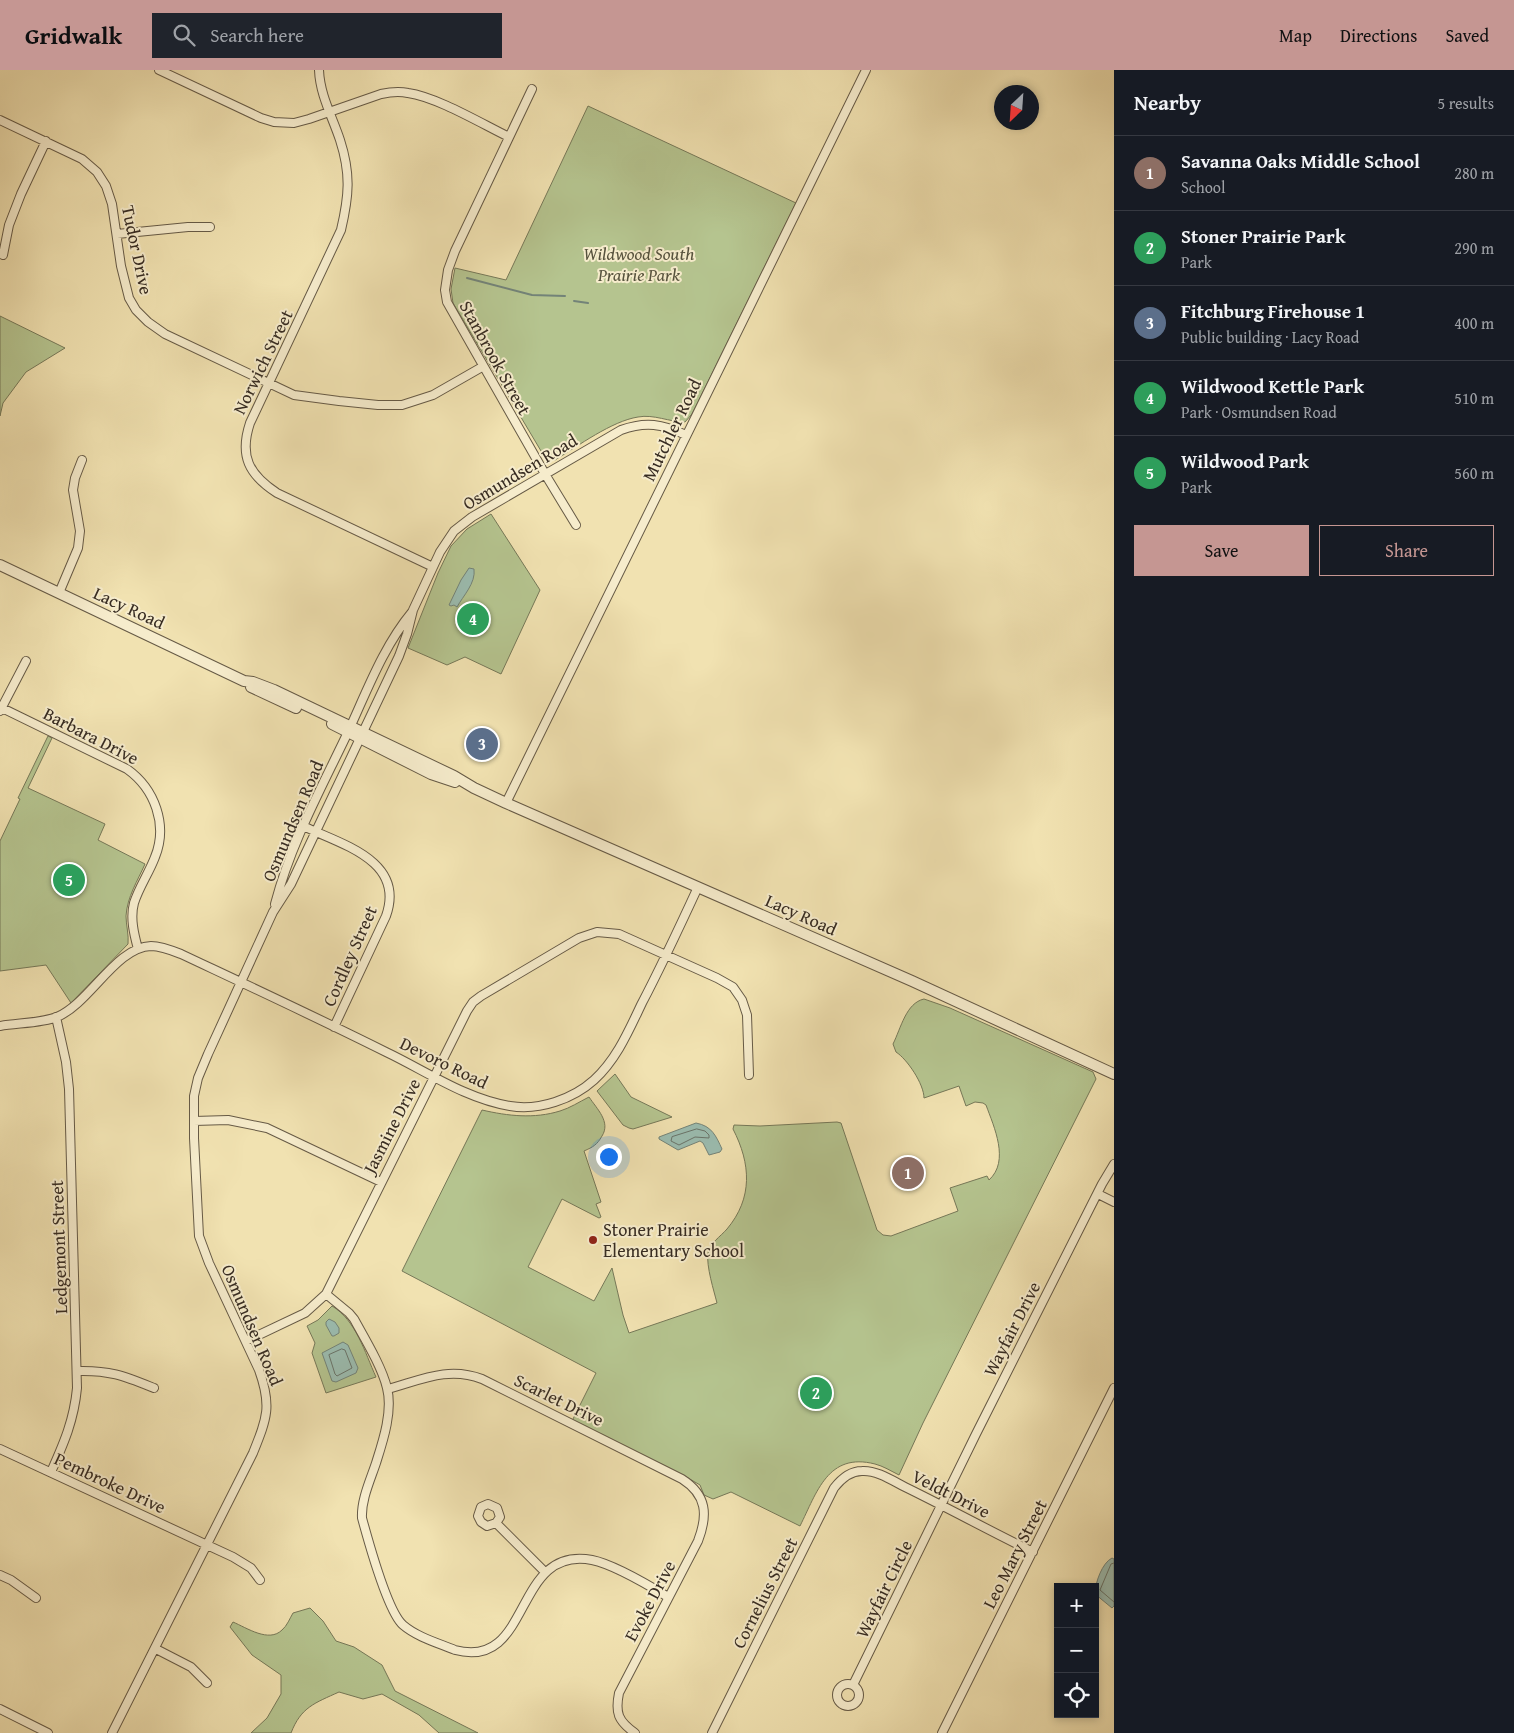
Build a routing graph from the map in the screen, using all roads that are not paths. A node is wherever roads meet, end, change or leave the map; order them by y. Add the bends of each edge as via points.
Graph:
1 (159, 70) edge
2 (319, 70) edge
3 (866, 70) edge
4 (532, 88) dead end
5 (329, 112) junction
6 (0, 120) edge
7 (509, 137) junction
8 (46, 142) junction
9 (210, 227) dead end
10 (117, 234) junction
11 (3, 255) dead end
12 (482, 367) junction
13 (268, 383) junction
14 (686, 435) junction
15 (82, 460) dead end
16 (545, 474) junction
17 (576, 524) dead end
18 (0, 565) edge
19 (433, 567) junction
20 (59, 593) junction
21 (413, 610) junction
22 (26, 661) dead end
23 (378, 668) junction
24 (390, 674) junction
25 (0, 709) edge
26 (349, 729) junction
27 (361, 735) junction
28 (506, 803) junction
29 (302, 826) junction
30 (315, 832) junction
31 (698, 887) junction
32 (273, 912) junction
33 (138, 949) junction
34 (666, 955) junction
35 (241, 983) junction
36 (56, 1018) junction
37 (0, 1026) edge
38 (334, 1027) junction
39 (1114, 1074) edge
40 (749, 1075) dead end
41 (434, 1076) junction
42 (194, 1120) junction
43 (1114, 1166) edge
44 (381, 1182) junction
45 (1098, 1194) junction
46 (1114, 1202) edge
47 (326, 1294) junction
48 (246, 1341) junction
49 (77, 1371) junction
50 (154, 1388) dead end
51 (1114, 1388) edge
52 (388, 1389) junction
53 (0, 1449) edge
54 (51, 1472) junction
55 (853, 1473) joint
56 (702, 1500) joint
57 (942, 1505) junction
58 (496, 1523) dead end
59 (206, 1544) junction
60 (1033, 1552) junction
61 (545, 1572) junction
62 (0, 1575) edge
63 (260, 1580) dead end
64 (668, 1597) junction
65 (36, 1598) dead end
66 (156, 1649) junction
67 (207, 1683) dead end
68 (853, 1685) dead end
69 (0, 1709) edge
70 (48, 1733) edge
71 (112, 1733) edge
72 (635, 1733) edge
73 (712, 1733) edge
74 (942, 1733) edge

1 - 5 street via 274,122 294,123
2 - 5 street, Norwich Street
3 - 14 street, Mutchler Road
4 - 7 street, Stanbrook Street
5 - 7 street via 381,94 408,93 423,96
5 - 13 street, Norwich Street via 345,158 348,202 341,230
6 - 8 street, Tudor Drive
7 - 12 street, Stanbrook Street via 455,251 444,290 447,302
8 - 10 street, Tudor Drive via 82,159 97,172 112,204
8 - 11 street via 9,225
9 - 10 street
10 - 13 street, Tudor Drive via 129,298 148,322 172,338
12 - 13 street, Tudor Drive via 433,395 402,405 294,395
12 - 16 street, Stanbrook Street
13 - 19 street, Norwich Street via 245,437 246,460 262,484
14 - 16 street, Osmundsen Road via 654,424 629,427
14 - 28 street, Mutchler Road
15 - 20 street via 73,490 80,532 78,548
16 - 17 street, Stanbrook Street
16 - 19 street, Osmundsen Road via 460,526 449,538
18 - 20 street, Lacy Road
19 - 21 street, Osmundsen Road
20 - 26 street, Lacy Road via 244,681 274,690
21 - 23 street, Osmundsen Road via 398,629
21 - 24 street, Osmundsen Road
22 - 25 street
23 - 24 street
23 - 26 street, Osmundsen Road
24 - 27 street, Osmundsen Road
25 - 33 street, Barbara Drive via 127,769 153,799 161,832 155,857 134,904 133,926
26 - 27 street, Lacy Road
26 - 29 street, Osmundsen Road
27 - 28 street, Lacy Road
27 - 30 street, Osmundsen Road
28 - 31 street, Lacy Road
29 - 30 street, Cordley Street
29 - 32 street, Osmundsen Road via 282,876
30 - 32 street, Osmundsen Road via 292,884
30 - 38 street, Cordley Street via 370,859 381,869 390,894 389,909
31 - 34 street, Devoro Road
31 - 39 street, Lacy Road
32 - 35 street, Osmundsen Road
33 - 35 street, Devoro Road via 148,946 165,948
33 - 36 street via 121,960 71,1009
34 - 40 street, Jasmine Drive via 718,978 738,994 747,1015
34 - 41 street, Jasmine Drive via 619,934 597,932 579,938 473,1002
34 - 41 street, Devoro Road via 615,1056 594,1080 575,1093 546,1104 512,1107 481,1099
35 - 38 street, Devoro Road
35 - 42 street, Osmundsen Road via 198,1078
36 - 37 street
36 - 49 street, Ledgemont Street via 69,1089
38 - 41 street, Devoro Road
41 - 44 street, Jasmine Drive
42 - 44 street via 228,1120 267,1128
42 - 48 street, Osmundsen Road via 199,1236
43 - 45 street, Wayfair Drive
44 - 47 street, Jasmine Drive
45 - 46 street
45 - 57 street, Wayfair Drive
47 - 48 street, Jasmine Drive via 305,1313
47 - 52 street via 354,1319
48 - 59 street, Osmundsen Road via 265,1388 268,1401 265,1422 253,1453
49 - 50 street via 109,1372
49 - 54 street, Ledgemont Street via 74,1415
51 - 60 street, Leo Mary Street
52 - 56 street, Scarlet Drive via 446,1374 471,1375 682,1479 698,1491
52 - 61 street via 384,1435 362,1518 390,1605 402,1625 455,1650 480,1651 494,1646 505,1637
53 - 54 street, Pembroke Drive
54 - 59 street, Pembroke Drive
55 - 57 street, Veldt Drive via 863,1470 875,1473
55 - 73 street, Cornelius Street via 834,1488
56 - 64 street, Evoke Drive via 703,1528
57 - 60 street, Veldt Drive
57 - 68 street, Wayfair Circle
58 - 61 street
59 - 63 street, Pembroke Drive via 251,1568
59 - 66 street, Osmundsen Road
60 - 74 street, Leo Mary Street
61 - 64 street via 567,1560 594,1561
62 - 65 street
64 - 72 street, Evoke Drive via 619,1693 618,1714 626,1727
66 - 67 street via 191,1667
66 - 71 street, Osmundsen Road
69 - 70 street

